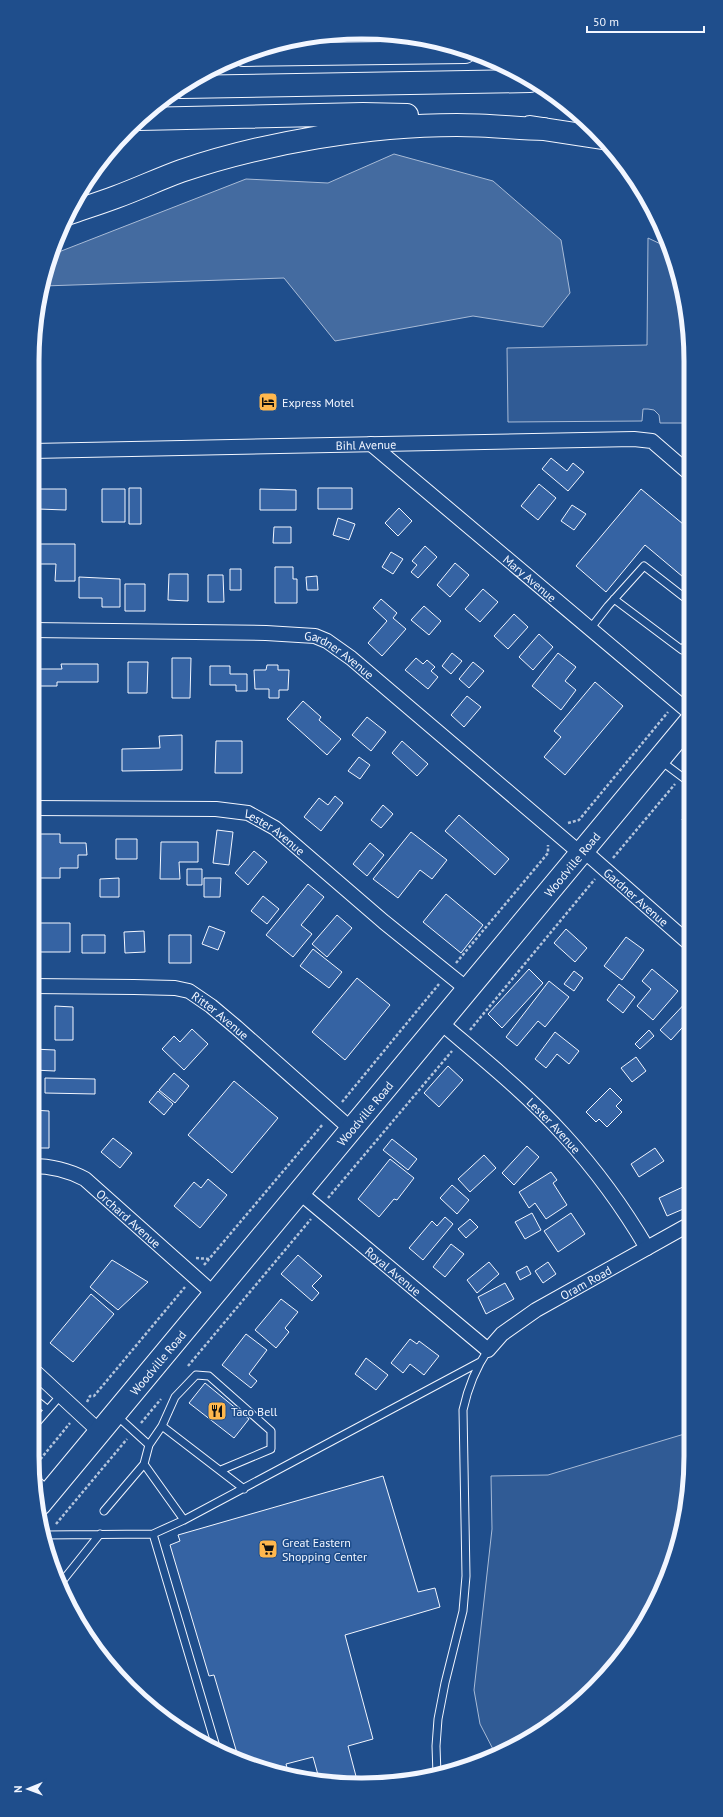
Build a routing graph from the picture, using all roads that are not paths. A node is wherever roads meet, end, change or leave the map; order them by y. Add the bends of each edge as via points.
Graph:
1 (452, 52) edge
2 (262, 55) edge
3 (521, 81) edge
4 (192, 87) edge
5 (149, 119) edge
6 (544, 129) junction
7 (593, 137) edge
8 (76, 211) edge
9 (371, 444) junction
10 (39, 452) edge
11 (684, 469) edge
12 (684, 597) edge
13 (614, 599) junction
14 (590, 628) junction
15 (39, 630) edge
16 (684, 647) edge
17 (684, 707) edge
18 (684, 729) edge
19 (659, 759) junction
20 (684, 778) edge
21 (39, 808) edge
22 (581, 851) junction
23 (684, 939) edge
24 (39, 986) edge
25 (467, 989) junction
26 (440, 1022) junction
27 (351, 1129) junction
28 (39, 1166) edge
29 (299, 1192) junction
30 (684, 1227) edge
31 (647, 1248) junction
32 (214, 1294) junction
33 (488, 1350) junction
34 (480, 1362) junction
35 (39, 1375) edge
36 (61, 1394) junction
37 (39, 1403) edge
38 (48, 1410) junction
39 (115, 1414) junction
40 (39, 1420) edge
41 (162, 1426) junction
42 (100, 1432) junction
43 (149, 1445) junction
44 (144, 1464) junction
45 (221, 1470) junction
46 (244, 1489) junction
47 (42, 1491) edge
48 (104, 1511) dead end
49 (184, 1520) junction
50 (100, 1534) junction
51 (154, 1534) junction
52 (49, 1535) edge
53 (64, 1579) edge
54 (215, 1743) edge
55 (437, 1769) edge

1 - 2 main road
3 - 4 main road
5 - 6 main road via 363,114 472,116
6 - 7 main road
6 - 8 main road via 457,125 405,127 298,141 181,171
9 - 10 street, Bihl Avenue
9 - 11 street, Bihl Avenue via 645,440 659,446
9 - 14 street, Mary Avenue
12 - 13 lane via 644,566
13 - 14 lane
13 - 16 lane via 682,650
14 - 17 street, Mary Avenue
15 - 22 street, Gardner Avenue via 272,633 315,636 351,658
18 - 19 main road, Woodville Road
19 - 20 lane
19 - 22 main road, Woodville Road
21 - 25 street, Lester Avenue via 216,810 242,811 254,815 293,842 384,922
22 - 23 street, Gardner Avenue
22 - 25 main road, Woodville Road
24 - 27 street, Ritter Avenue via 175,988 189,991 236,1027
25 - 26 main road, Woodville Road
26 - 27 main road, Woodville Road
26 - 31 street, Lester Avenue via 564,1134 610,1190
27 - 29 main road, Woodville Road
28 - 32 street, Orchard Avenue via 54,1167 85,1180
29 - 32 main road, Woodville Road
29 - 33 street, Royal Avenue
30 - 31 street, Oram Road
31 - 33 street, Oram Road via 536,1310 502,1334
32 - 39 main road, Woodville Road
33 - 34 lane
34 - 46 lane
34 - 55 lane via 467,1392 463,1410 466,1576 463,1611 444,1683 438,1719
35 - 36 street
36 - 38 lane
36 - 42 street
37 - 38 lane
38 - 40 lane
39 - 42 main road, Woodville Road
39 - 43 lane
41 - 43 lane
41 - 45 lane
41 - 45 lane via 175,1397 196,1376 209,1376 271,1431 271,1449
42 - 47 main road, Woodville Road
43 - 44 lane
44 - 48 lane
44 - 49 lane
45 - 46 lane
46 - 49 lane
49 - 51 lane
50 - 51 lane
50 - 52 lane
50 - 53 lane
51 - 54 lane

